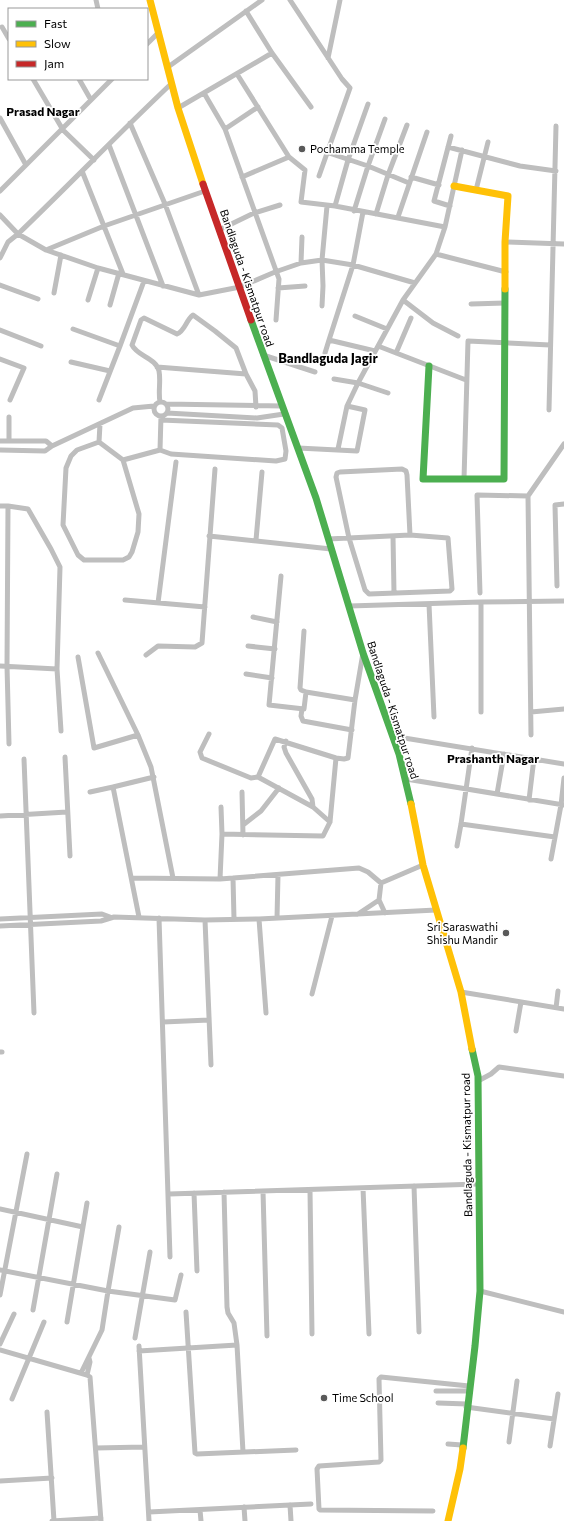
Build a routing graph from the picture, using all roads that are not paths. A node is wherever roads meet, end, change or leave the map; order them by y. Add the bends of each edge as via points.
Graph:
1 (150, 0) edge
2 (262, 0) edge
3 (290, 0) edge
4 (340, 0) edge
5 (246, 11) junction
6 (1, 27) edge
7 (159, 32) junction
8 (8, 38) edge
9 (148, 43) edge
10 (272, 53) junction
11 (328, 58) junction
12 (168, 67) junction
13 (237, 74) junction
14 (34, 80) edge
15 (80, 80) edge
16 (111, 80) edge
17 (172, 83) junction
18 (204, 93) junction
19 (91, 100) junction
20 (368, 104) dead end
21 (258, 107) junction
22 (311, 107) dead end
23 (178, 108) junction
24 (0, 118) edge
25 (385, 119) dead end
26 (130, 123) junction
27 (407, 125) dead end
28 (556, 126) dead end
29 (63, 130) junction
30 (225, 130) junction
31 (427, 132) dead end
32 (451, 136) dead end
33 (488, 142) dead end
34 (109, 145) junction
35 (448, 147) junction
36 (462, 150) junction
37 (326, 152) junction
38 (485, 156) junction
39 (289, 157) junction
40 (94, 160) junction
41 (348, 160) junction
42 (26, 165) junction
43 (368, 166) junction
44 (556, 170) junction
45 (82, 171) junction
46 (388, 175) junction
47 (319, 176) dead end
48 (242, 177) junction
49 (411, 177) junction
50 (409, 183) junction
51 (439, 185) junction
52 (454, 186) junction
53 (476, 190) junction
54 (0, 191) edge
55 (205, 191) junction
56 (165, 204) junction
57 (280, 205) dead end
58 (326, 206) junction
59 (335, 206) junction
60 (450, 206) junction
61 (354, 211) junction
62 (363, 212) junction
63 (254, 213) junction
64 (136, 214) junction
65 (376, 214) junction
66 (0, 215) edge
67 (398, 217) junction
68 (104, 226) junction
69 (446, 227) junction
70 (220, 230) junction
71 (18, 234) junction
72 (302, 237) dead end
73 (506, 242) junction
74 (552, 244) junction
75 (564, 244) edge
76 (46, 250) junction
77 (436, 254) junction
78 (60, 255) junction
79 (0, 258) edge
80 (322, 260) junction
81 (301, 263) junction
82 (353, 265) junction
83 (98, 268) junction
84 (275, 272) junction
85 (506, 272) junction
86 (121, 273) junction
87 (144, 281) junction
88 (416, 283) junction
89 (0, 285) edge
90 (163, 286) junction
91 (305, 286) dead end
92 (240, 287) junction
93 (278, 288) junction
94 (54, 293) dead end
95 (198, 295) junction
96 (38, 299) dead end
97 (88, 300) dead end
98 (403, 300) junction
99 (505, 303) junction
100 (471, 304) dead end
101 (110, 305) dead end
102 (322, 306) dead end
103 (355, 316) dead end
104 (411, 318) dead end
105 (276, 320) dead end
106 (72, 329) dead end
107 (0, 330) edge
108 (387, 330) junction
109 (458, 336) dead end
110 (329, 340) junction
111 (506, 344) junction
112 (550, 345) junction
113 (41, 346) dead end
114 (120, 346) junction
115 (377, 348) junction
116 (325, 353) dead end
117 (396, 353) junction
118 (263, 355) junction
119 (0, 359) edge
120 (71, 362) dead end
121 (429, 366) junction
122 (157, 367) junction
123 (110, 371) junction
124 (315, 372) dead end
125 (246, 374) junction
126 (334, 379) dead end
127 (466, 380) junction
128 (358, 383) junction
129 (388, 392) dead end
130 (10, 400) dead end
131 (99, 400) dead end
132 (160, 402) junction
133 (166, 404) junction
134 (154, 406) junction
135 (282, 406) junction
136 (346, 406) junction
137 (256, 407) junction
138 (549, 410) dead end
139 (167, 413) junction
140 (284, 414) junction
141 (9, 417) dead end
142 (161, 418) junction
143 (100, 424) junction
144 (0, 441) edge
145 (9, 441) junction
146 (99, 442) junction
147 (564, 444) edge
148 (52, 446) junction
149 (298, 448) junction
150 (338, 449) junction
151 (0, 450) edge
152 (160, 450) junction
153 (123, 460) junction
154 (176, 462) dead end
155 (215, 469) dead end
156 (262, 472) dead end
157 (464, 479) junction
158 (528, 496) junction
159 (564, 504) edge
160 (0, 506) edge
161 (8, 506) junction
162 (410, 535) junction
163 (210, 536) junction
164 (392, 536) junction
165 (348, 538) junction
166 (328, 539) junction
167 (256, 540) junction
168 (331, 548) junction
169 (281, 576) dead end
170 (557, 586) dead end
171 (480, 593) dead end
172 (394, 594) junction
173 (125, 600) dead end
174 (480, 602) junction
175 (528, 602) junction
176 (564, 602) edge
177 (158, 603) junction
178 (429, 604) junction
179 (349, 606) junction
180 (205, 607) junction
181 (253, 617) dead end
182 (277, 622) junction
183 (304, 631) dead end
184 (248, 646) dead end
185 (274, 649) junction
186 (98, 653) dead end
187 (362, 653) junction
188 (146, 655) dead end
189 (78, 657) dead end
190 (0, 666) edge
191 (7, 666) junction
192 (57, 669) junction
193 (246, 674) dead end
194 (272, 678) junction
195 (306, 692) junction
196 (354, 700) junction
197 (302, 709) junction
198 (564, 709) edge
199 (481, 712) dead end
200 (531, 712) junction
201 (434, 717) dead end
202 (352, 730) junction
203 (61, 731) dead end
204 (209, 734) dead end
205 (138, 735) junction
206 (531, 735) dead end
207 (392, 736) junction
208 (286, 741) junction
209 (9, 744) dead end
210 (472, 748) junction
211 (504, 754) junction
212 (65, 757) dead end
213 (336, 758) junction
214 (534, 758) junction
215 (24, 759) dead end
216 (564, 764) edge
217 (154, 777) junction
218 (258, 777) junction
219 (564, 778) edge
220 (406, 779) junction
221 (113, 787) junction
222 (279, 788) junction
223 (465, 789) junction
224 (90, 792) dead end
225 (242, 792) dead end
226 (497, 794) junction
227 (529, 800) junction
228 (563, 805) edge
229 (221, 807) dead end
230 (314, 807) junction
231 (67, 812) junction
232 (26, 815) junction
233 (0, 816) edge
234 (330, 822) junction
235 (461, 824) junction
236 (243, 825) junction
237 (222, 834) junction
238 (243, 835) junction
239 (555, 837) junction
240 (457, 846) dead end
241 (70, 856) dead end
242 (551, 859) dead end
243 (423, 865) junction
244 (278, 875) junction
245 (132, 878) junction
246 (173, 878) junction
247 (233, 878) junction
248 (220, 879) junction
249 (381, 883) junction
250 (379, 900) junction
251 (436, 910) junction
252 (385, 913) junction
253 (357, 914) junction
254 (332, 916) junction
255 (139, 917) junction
256 (30, 918) junction
257 (111, 918) junction
258 (159, 918) junction
259 (277, 918) junction
260 (0, 919) edge
261 (234, 919) junction
262 (259, 919) junction
263 (205, 920) junction
264 (30, 924) junction
265 (0, 926) edge
266 (558, 991) dead end
267 (461, 992) junction
268 (312, 994) dead end
269 (521, 1002) junction
270 (556, 1008) junction
271 (564, 1009) edge
272 (34, 1012) dead end
273 (266, 1013) dead end
274 (209, 1020) junction
275 (163, 1022) junction
276 (516, 1031) dead end
277 (211, 1065) dead end
278 (564, 1076) edge
279 (478, 1081) junction
280 (27, 1154) dead end
281 (57, 1174) dead end
282 (478, 1184) junction
283 (414, 1186) junction
284 (363, 1188) junction
285 (310, 1190) junction
286 (224, 1192) junction
287 (263, 1192) junction
288 (194, 1193) junction
289 (169, 1194) junction
290 (87, 1203) dead end
291 (0, 1209) edge
292 (16, 1212) junction
293 (50, 1219) junction
294 (83, 1227) junction
295 (119, 1227) dead end
296 (150, 1252) dead end
297 (170, 1257) dead end
298 (2, 1270) edge
299 (197, 1272) dead end
300 (182, 1275) dead end
301 (39, 1277) junction
302 (73, 1284) junction
303 (108, 1291) junction
304 (480, 1291) junction
305 (0, 1295) edge
306 (142, 1296) junction
307 (33, 1310) dead end
308 (186, 1312) dead end
309 (564, 1312) edge
310 (14, 1314) dead end
311 (44, 1322) dead end
312 (67, 1322) dead end
313 (419, 1332) dead end
314 (312, 1334) dead end
315 (369, 1334) dead end
316 (267, 1336) dead end
317 (135, 1338) dead end
318 (0, 1344) edge
319 (237, 1345) junction
320 (188, 1348) junction
321 (0, 1350) edge
322 (89, 1358) junction
323 (28, 1359) junction
324 (81, 1373) junction
325 (87, 1375) junction
326 (517, 1381) dead end
327 (469, 1389) junction
328 (436, 1391) dead end
329 (558, 1394) dead end
330 (12, 1399) dead end
331 (438, 1403) dead end
332 (466, 1405) junction
333 (48, 1412) dead end
334 (512, 1413) junction
335 (554, 1419) junction
336 (509, 1442) dead end
337 (448, 1444) dead end
338 (462, 1445) junction
339 (550, 1446) dead end
340 (144, 1447) junction
341 (96, 1448) junction
342 (296, 1450) dead end
343 (242, 1452) junction
344 (52, 1478) junction
345 (0, 1480) edge
346 (311, 1504) dead end
347 (290, 1505) junction
348 (244, 1507) junction
349 (200, 1510) junction
350 (433, 1511) dead end
351 (149, 1512) junction
352 (101, 1520) edge
353 (53, 1521) edge
354 (149, 1521) edge
355 (201, 1521) edge
356 (245, 1521) edge
357 (291, 1521) edge
358 (448, 1521) edge

1 - 7 street, Bandlaguda - Kismatpur road
2 - 5 street
3 - 11 street
4 - 11 street
5 - 10 street
5 - 12 street
6 - 8 street
7 - 9 street
7 - 12 street, Bandlaguda - Kismatpur road
10 - 13 street
10 - 22 street
11 - 37 street via 350,88
12 - 17 street, Bandlaguda - Kismatpur road
13 - 18 street
13 - 21 street
14 - 29 street
15 - 19 street
16 - 19 street
17 - 23 street, Bandlaguda - Kismatpur road
17 - 26 street
18 - 23 street
18 - 30 street
19 - 29 street
20 - 41 street
21 - 30 street
21 - 39 street
23 - 55 street, Bandlaguda - Kismatpur road
24 - 42 street
25 - 43 street
26 - 34 street
26 - 56 street
27 - 46 street
28 - 44 street
29 - 40 street
29 - 42 street
30 - 48 street
31 - 49 street
32 - 35 street
33 - 38 street
34 - 40 street
34 - 64 street
35 - 36 street
35 - 51 street
36 - 38 street
36 - 52 street
37 - 41 street
37 - 47 street
38 - 44 street via 520,166
38 - 53 street
39 - 48 street
39 - 58 street via 305,170 301,202
40 - 45 street
41 - 43 street
41 - 59 street
42 - 54 street
43 - 46 street
43 - 61 street
44 - 74 street
45 - 68 street
45 - 71 street
46 - 50 street
46 - 65 street
48 - 63 street
49 - 50 street
49 - 51 street
50 - 67 street
51 - 60 street via 434,201
52 - 53 street
52 - 60 street
53 - 73 street via 508,196
55 - 56 street
55 - 70 street, Bandlaguda - Kismatpur road
56 - 64 street
56 - 95 street
57 - 63 street
58 - 59 street
58 - 80 street
59 - 61 street
60 - 69 street
61 - 62 street
62 - 65 street
62 - 82 street
63 - 70 street
63 - 84 street
64 - 68 street
64 - 90 street
65 - 67 street
66 - 71 street
67 - 69 street
68 - 76 street
68 - 86 street
69 - 77 street
70 - 92 street, Bandlaguda - Kismatpur road
71 - 76 street
71 - 79 street via 8,242
72 - 81 street
73 - 74 street
73 - 85 street
74 - 75 street
74 - 112 street
76 - 78 street
77 - 85 street
77 - 88 street
78 - 83 street
78 - 94 street
80 - 81 street
80 - 82 street
80 - 102 street
81 - 84 street
82 - 88 street
82 - 110 street
83 - 86 street
83 - 97 street
84 - 92 street
84 - 93 street via 279,280
85 - 99 street
86 - 87 street
86 - 101 street
87 - 90 street
87 - 114 street
88 - 98 street
89 - 96 street
90 - 95 street
91 - 93 street
92 - 95 street
92 - 118 street, Bandlaguda - Kismatpur road
93 - 105 street
98 - 108 street
98 - 109 street via 433,323
99 - 100 street
99 - 111 street
103 - 108 street
104 - 117 street
106 - 114 street
107 - 113 street
108 - 115 street
110 - 115 street
110 - 116 street
111 - 112 street
111 - 127 street via 468,341
111 - 157 street via 504,480
112 - 138 street
114 - 123 street
115 - 117 street
115 - 128 street
117 - 121 street
118 - 124 street
118 - 135 street, Bandlaguda - Kismatpur road
119 - 130 street via 24,368
120 - 123 street
121 - 127 street
121 - 157 street via 423,479
122 - 125 street
122 - 125 street via 132,345 141,320 144,318 177,334 181,333 193,315 236,348
122 - 132 street
123 - 131 street
125 - 137 street via 255,391
126 - 128 street
127 - 157 street
128 - 129 street
128 - 136 street
132 - 133 street
132 - 134 street
133 - 137 street
133 - 139 street
134 - 142 street via 155,413
134 - 143 street via 132,408
135 - 137 street
135 - 140 street, Bandlaguda - Kismatpur road
136 - 150 street
136 - 150 street via 365,410 357,451
139 - 140 street via 257,418
139 - 142 street
140 - 149 street, Bandlaguda - Kismatpur road
141 - 145 street
142 - 152 street
142 - 152 street via 278,425 282,428 286,451 285,459 276,461 170,454
143 - 146 street
143 - 148 street
144 - 145 street
145 - 148 street via 46,440
146 - 153 street
146 - 153 street via 77,450 66,468 63,525 78,555 84,560 123,560 132,552 138,532 139,514
147 - 158 street
148 - 151 street via 45,451
149 - 150 street
149 - 166 street, Bandlaguda - Kismatpur road
152 - 153 street
154 - 177 street
155 - 163 street
156 - 167 street
158 - 171 street via 477,495
158 - 175 street
159 - 170 street via 555,505
160 - 161 street
161 - 191 street
161 - 192 street via 28,509 60,567
162 - 164 street
162 - 165 street via 406,471 402,469 340,472 336,477
162 - 172 street via 448,538 452,589 447,592
163 - 167 street
163 - 180 street
164 - 165 street
164 - 172 street
165 - 166 street
165 - 172 street via 365,590 369,594
166 - 168 street, Bandlaguda - Kismatpur road
167 - 168 street
168 - 179 street, Bandlaguda - Kismatpur road
169 - 182 street
173 - 177 street
174 - 175 street
174 - 178 street
174 - 199 street
175 - 176 street
175 - 200 street
177 - 180 street
178 - 179 street
178 - 201 street
179 - 187 street, Bandlaguda - Kismatpur road
180 - 188 street via 202,643 195,647 158,646
181 - 182 street
182 - 185 street
183 - 195 street via 300,688
184 - 185 street
185 - 194 street
186 - 205 street
187 - 196 street
187 - 207 street, Bandlaguda - Kismatpur road
189 - 205 street via 94,748
190 - 191 street
191 - 192 street
191 - 209 street
192 - 203 street
193 - 194 street
194 - 197 street via 269,706
195 - 196 street
195 - 197 street via 305,707
196 - 202 street
197 - 202 street via 303,721
198 - 200 street
200 - 206 street
202 - 213 street via 348,758
204 - 218 street via 200,752 202,758 251,778
205 - 217 street
207 - 210 street
207 - 220 street, Bandlaguda - Kismatpur road
208 - 213 street
208 - 218 street via 277,738 274,740
208 - 230 street via 286,753
210 - 211 street
210 - 223 street
211 - 214 street
211 - 226 street
212 - 231 street
213 - 234 street
214 - 216 street
214 - 227 street
215 - 232 street
217 - 221 street
217 - 246 street
218 - 222 street
219 - 228 street
220 - 223 street
220 - 243 street, Bandlaguda - Kismatpur road
221 - 224 street
221 - 245 street
222 - 230 street
222 - 236 street via 261,810
223 - 226 street
223 - 235 street
225 - 236 street
226 - 227 street
227 - 228 street
228 - 239 street
229 - 237 street
230 - 234 street
231 - 232 street
231 - 241 street
232 - 233 street
232 - 256 street
234 - 238 street via 321,837
235 - 239 street
235 - 240 street
236 - 238 street
237 - 238 street
237 - 248 street
239 - 242 street
243 - 249 street
243 - 251 street, Bandlaguda - Kismatpur road
244 - 247 street
244 - 249 street via 359,868
244 - 259 street
245 - 246 street
245 - 255 street
246 - 248 street
247 - 248 street
247 - 261 street
249 - 250 street
250 - 252 street
250 - 253 street
251 - 252 street
251 - 267 street, Bandlaguda - Kismatpur road
252 - 253 street
253 - 254 street
254 - 259 street
254 - 268 street
255 - 257 street
255 - 258 street
256 - 257 street via 102,914
256 - 260 street
256 - 264 street
257 - 264 street via 101,921
258 - 263 street
258 - 275 street
259 - 262 street
261 - 262 street
261 - 263 street
262 - 273 street
263 - 274 street
264 - 265 street
264 - 272 street
266 - 270 street
267 - 269 street
267 - 279 street, Bandlaguda - Kismatpur road
269 - 270 street
269 - 276 street
270 - 271 street
274 - 275 street
274 - 277 street
275 - 289 street
278 - 279 street via 499,1067
279 - 282 street, Bandlaguda - Kismatpur road
280 - 292 street
281 - 293 street
282 - 283 street
282 - 304 street, Bandlaguda - Kismatpur road
283 - 284 street
283 - 313 street
284 - 285 street
284 - 315 street
285 - 287 street
285 - 314 street
286 - 287 street
286 - 288 street
286 - 319 street via 227,1307 234,1324
287 - 316 street
288 - 289 street
288 - 299 street
289 - 297 street
290 - 294 street
291 - 292 street
292 - 293 street
292 - 298 street
293 - 294 street
293 - 301 street
294 - 302 street
295 - 303 street
296 - 306 street
298 - 301 street
298 - 305 street
300 - 306 street via 175,1300
301 - 302 street
301 - 307 street
302 - 303 street
302 - 312 street
303 - 306 street
303 - 322 street via 102,1330
304 - 309 street
304 - 327 street, Bandlaguda - Kismatpur road
306 - 317 street
308 - 320 street
310 - 318 street
311 - 323 street
319 - 320 street
319 - 343 street
320 - 340 street via 139,1349
320 - 343 street via 195,1453
321 - 323 street
322 - 324 street
322 - 325 street
323 - 324 street
323 - 330 street
324 - 325 street
325 - 341 street via 90,1377
326 - 334 street
327 - 328 street
327 - 332 street, Bandlaguda - Kismatpur road
327 - 350 street via 381,1377 381,1460 319,1466 316,1469 320,1510
329 - 335 street
331 - 332 street
332 - 334 street
332 - 338 street, Bandlaguda - Kismatpur road
333 - 344 street
334 - 335 street
334 - 336 street
335 - 339 street
337 - 338 street
338 - 358 street, Bandlaguda - Kismatpur road via 460,1469
340 - 341 street
340 - 351 street
341 - 352 street
342 - 343 street
344 - 345 street
344 - 353 street
346 - 347 street
347 - 348 street
347 - 357 street
348 - 349 street
348 - 356 street
349 - 351 street
349 - 355 street
351 - 354 street
352 - 353 street

